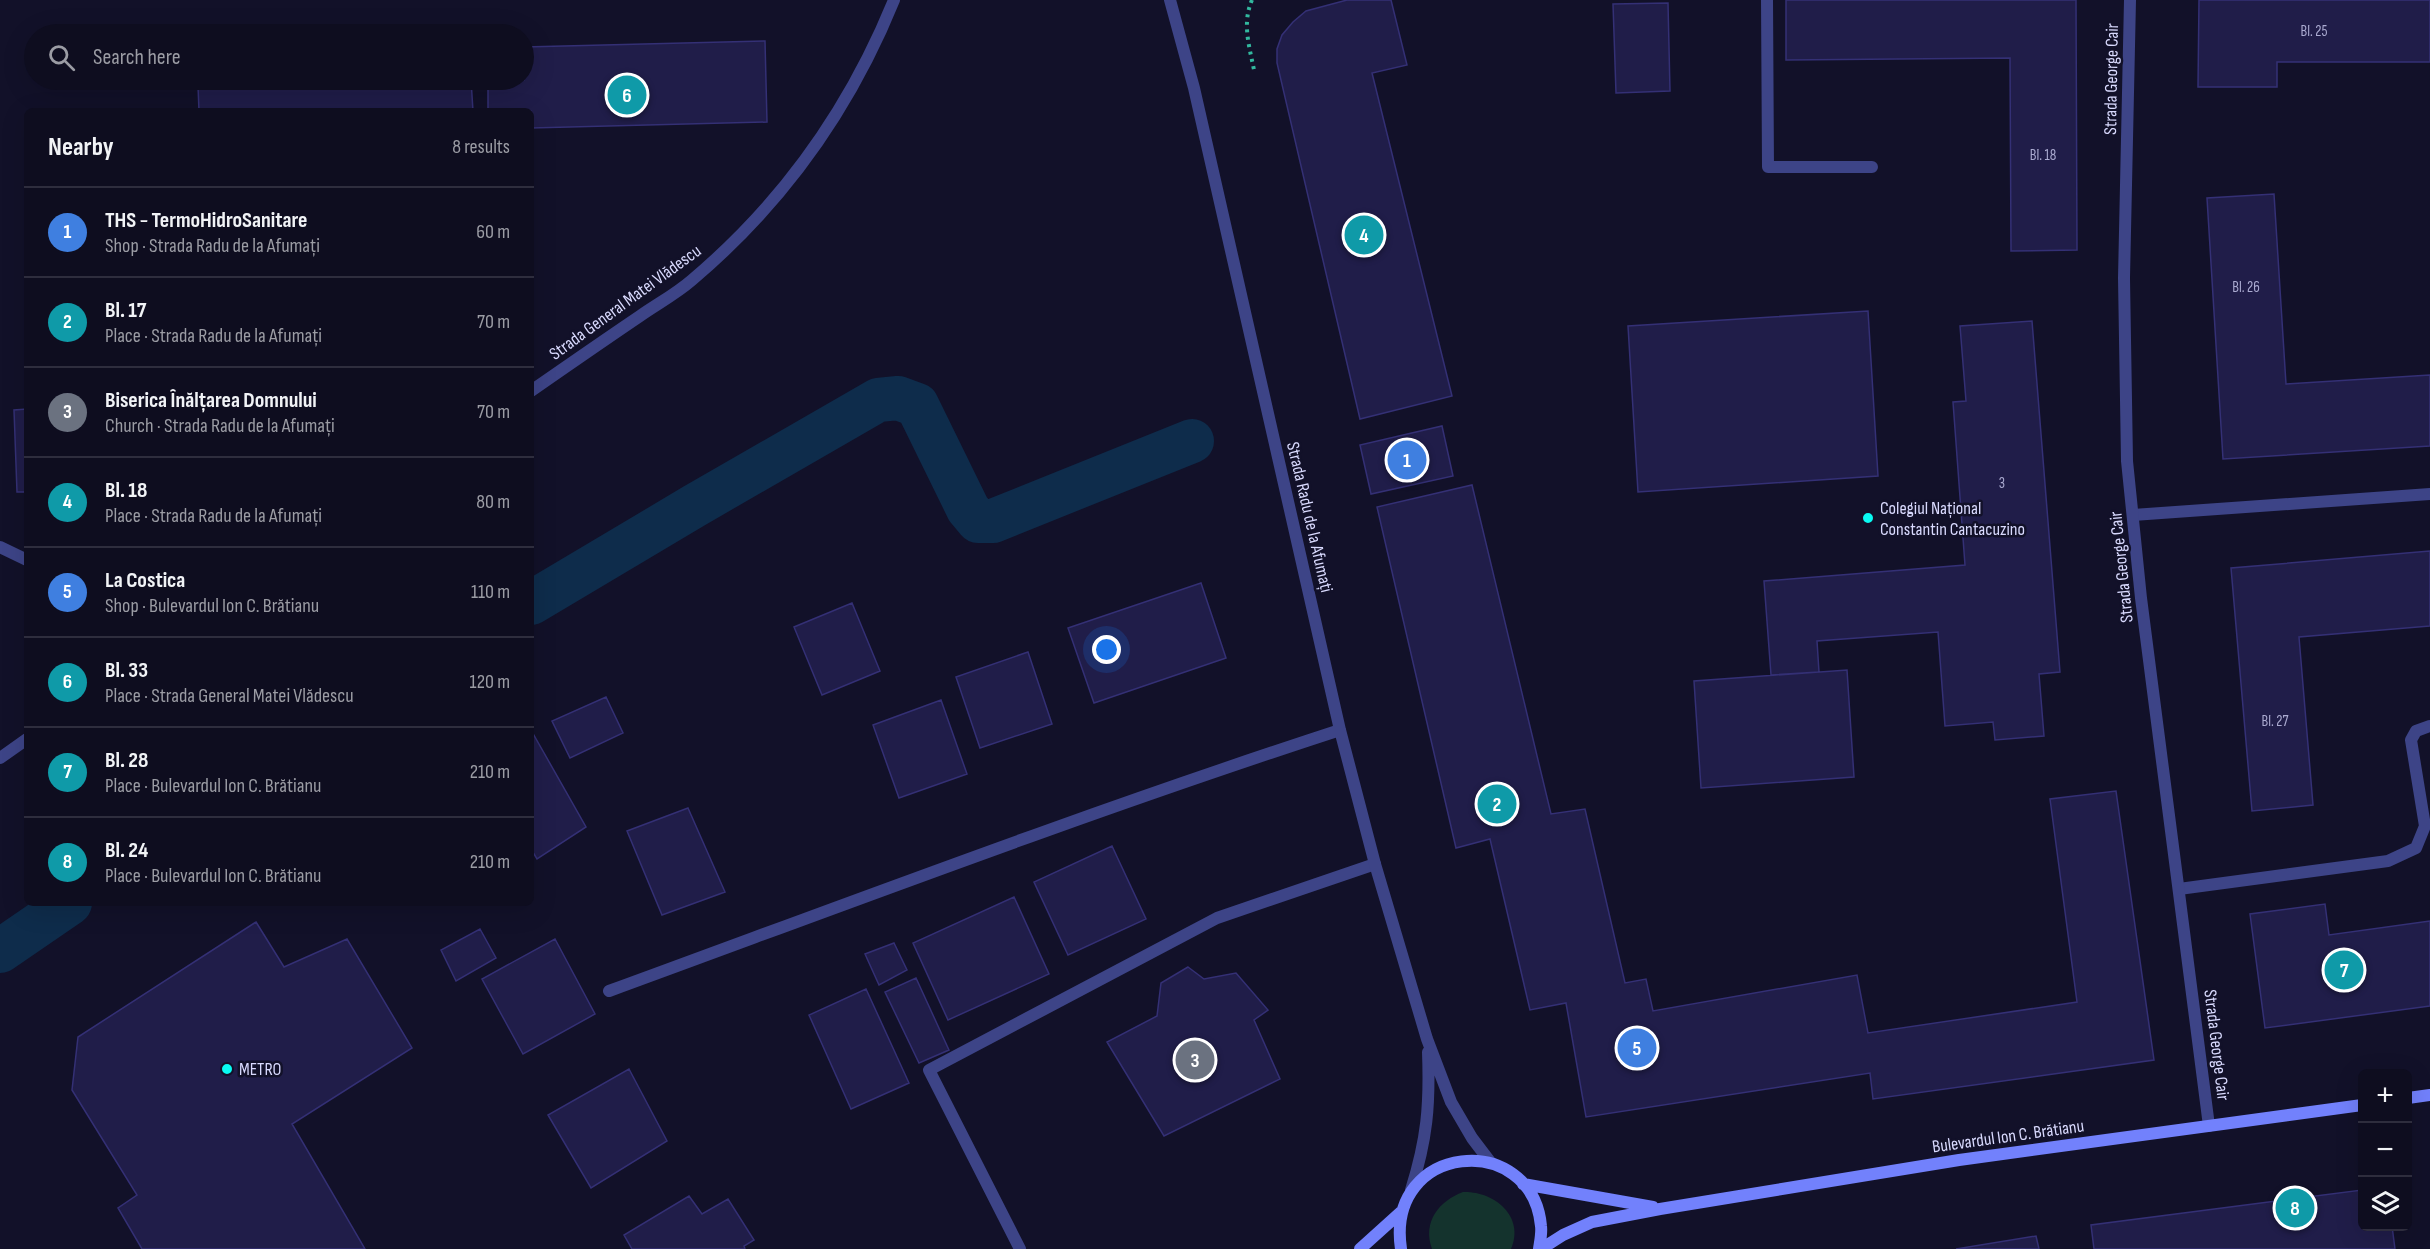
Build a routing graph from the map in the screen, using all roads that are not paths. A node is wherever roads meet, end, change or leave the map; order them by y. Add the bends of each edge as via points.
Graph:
1 (894, 0) edge
2 (1170, 0) edge
3 (1767, 0) edge
4 (2130, 0) edge
5 (1872, 166) dead end
6 (534, 389) edge
7 (2430, 495) edge
8 (2133, 515) junction
9 (0, 547) edge
10 (24, 559) edge
11 (2430, 726) edge
12 (1340, 730) junction
13 (24, 741) edge
14 (0, 758) edge
15 (1375, 864) junction
16 (2179, 889) junction
17 (609, 991) dead end
18 (1427, 1039) junction
19 (2430, 1095) edge
20 (2412, 1097) edge
21 (2358, 1106) edge
22 (2209, 1126) junction
23 (1491, 1163) junction
24 (1523, 1184) junction
25 (1411, 1190) junction
26 (1660, 1209) junction
27 (1401, 1212) junction
28 (1020, 1249) edge
29 (1360, 1249) edge
30 (1401, 1249) edge
31 (1540, 1249) edge

1 - 6 street, Strada General Matei Vlădescu via 861,73 826,132 789,183 742,234 690,282
2 - 12 street, Strada Radu de la Afumați via 1194,88
3 - 5 street via 1768,167
4 - 8 street, Strada George Cair via 2124,278 2127,461
7 - 8 street
8 - 16 street, Strada George Cair
9 - 10 street
11 - 16 street via 2416,731 2411,740 2425,826 2416,848 2388,861
12 - 15 street, Strada Radu de la Afumați
12 - 17 street via 978,856
13 - 14 street
15 - 18 street, Strada Radu de la Afumați
15 - 28 street via 1217,918 929,1070
16 - 22 street, Strada George Cair
18 - 23 street, Strada Radu de la Afumați via 1451,1102
18 - 25 street, Strada Radu de la Afumați via 1430,1097 1422,1156
19 - 20 main road
21 - 22 main road, Bulevardul Ion C. Brătianu
22 - 26 main road, Bulevardul Ion C. Brătianu via 1959,1160
23 - 24 main road via 1509,1171
23 - 25 main road via 1469,1160 1447,1164 1427,1174
24 - 26 main road, Bulevardul Ion C. Brătianu
24 - 31 main road via 1536,1203 1542,1227
25 - 27 main road
26 - 31 main road, Bulevardul Ion C. Brătianu via 1592,1222
27 - 29 main road
27 - 30 main road

